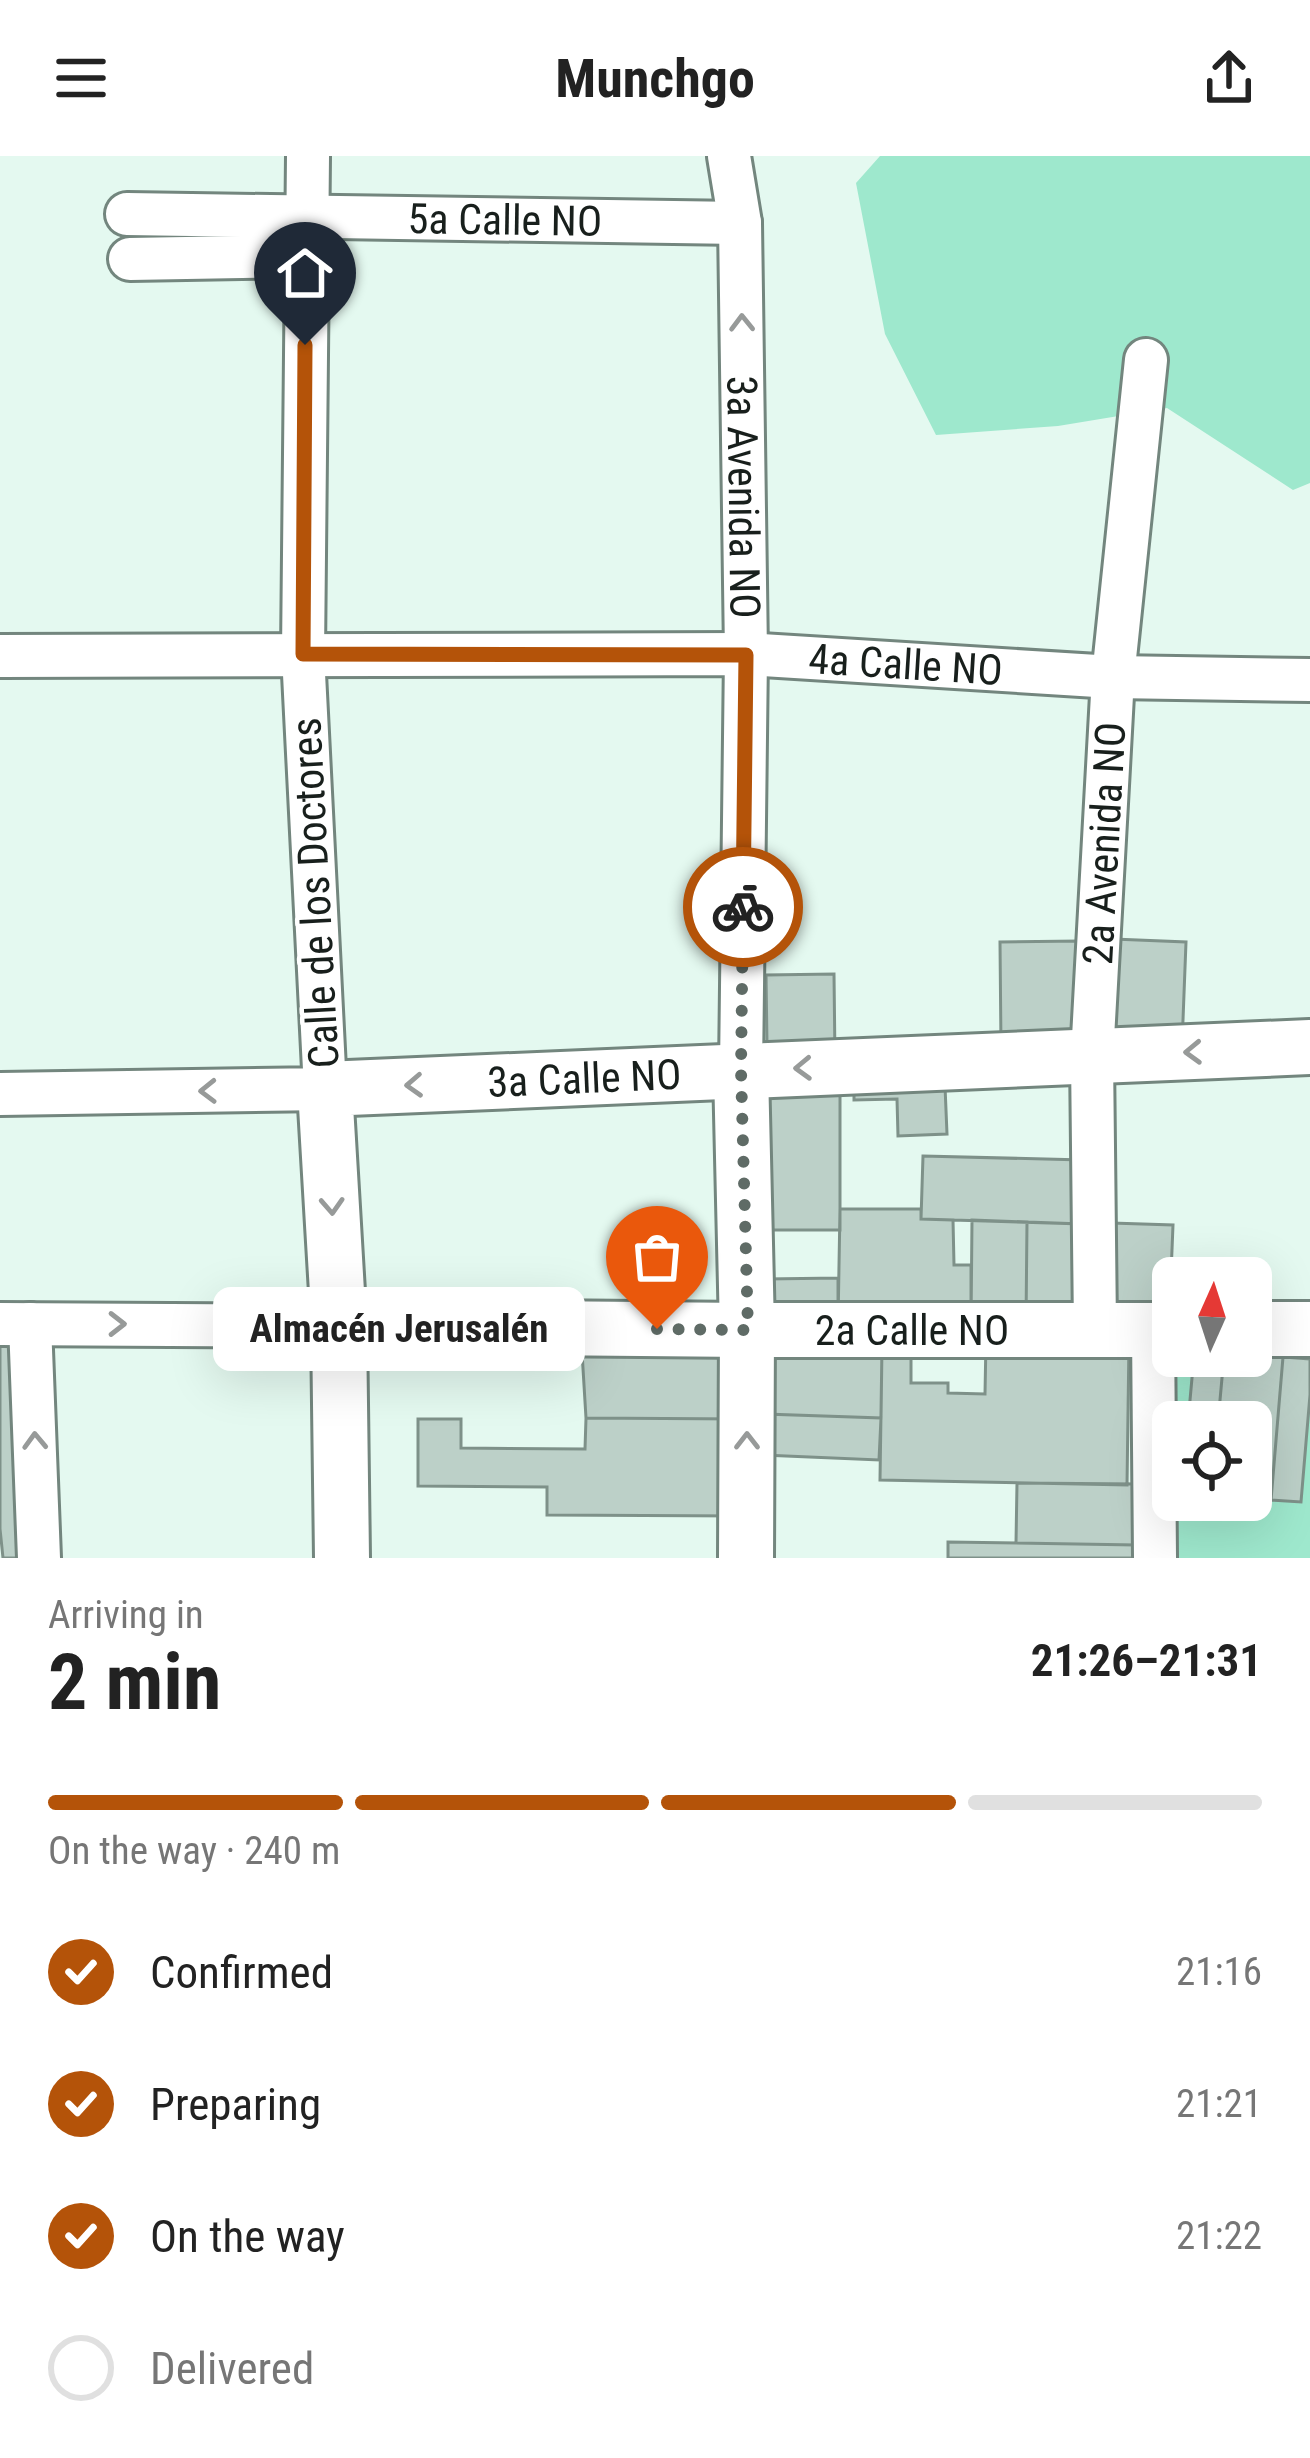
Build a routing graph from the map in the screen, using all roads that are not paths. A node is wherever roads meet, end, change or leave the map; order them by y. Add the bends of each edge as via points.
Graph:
1 (308, 156) edge
2 (729, 156) edge
3 (127, 214) dead end
4 (740, 224) junction
5 (306, 237) junction
6 (130, 259) dead end
7 (1146, 359) dead end
8 (303, 654) junction
9 (746, 655) junction
10 (0, 656) edge
11 (1113, 677) junction
12 (1310, 680) edge
13 (1310, 1047) edge
14 (1092, 1056) junction
15 (741, 1070) junction
16 (325, 1089) junction
17 (0, 1094) edge
18 (15, 1324) edge
19 (339, 1325) junction
20 (1095, 1329) junction
21 (1272, 1329) edge
22 (1310, 1329) edge
23 (748, 1330) junction
24 (1152, 1330) edge
25 (1161, 1377) edge
26 (39, 1558) edge
27 (342, 1558) edge
28 (746, 1558) edge
29 (1155, 1558) edge

1 - 5 street, Calle de los Doctores
2 - 4 street, 3a Avenida NO
3 - 5 street, 5a Calle NO
4 - 5 street, 5a Calle NO
9 -> 4 street, 3a Avenida NO
5 - 6 street
5 - 8 street, Calle de los Doctores
7 - 11 street, 2a Avenida NO
8 - 9 street, 4a Calle NO
8 - 10 street, 4a Calle NO
8 - 16 street, Calle de los Doctores
9 - 11 street, 4a Calle NO
9 - 15 street, 3a Avenida NO
11 - 12 street, 4a Calle NO
11 - 14 street, 2a Avenida NO
13 -> 14 main road, 3a Calle NO
14 -> 15 main road, 3a Calle NO
14 - 20 street, 2a Avenida NO
15 -> 16 main road, 3a Calle NO
15 - 23 main road, 3a Avenida NO
16 -> 17 street, 3a Calle NO
16 -> 19 main road, Calle de los Doctores
18 -> 19 street, 2a Calle NO
26 -> 18 street
19 - 23 main road, 2a Calle NO
19 - 27 main road, Calle de los Doctores
20 - 23 main road, 2a Calle NO
20 - 24 main road, 2a Calle NO
21 - 22 main road
28 -> 23 main road, 3a Avenida NO
25 - 29 street

